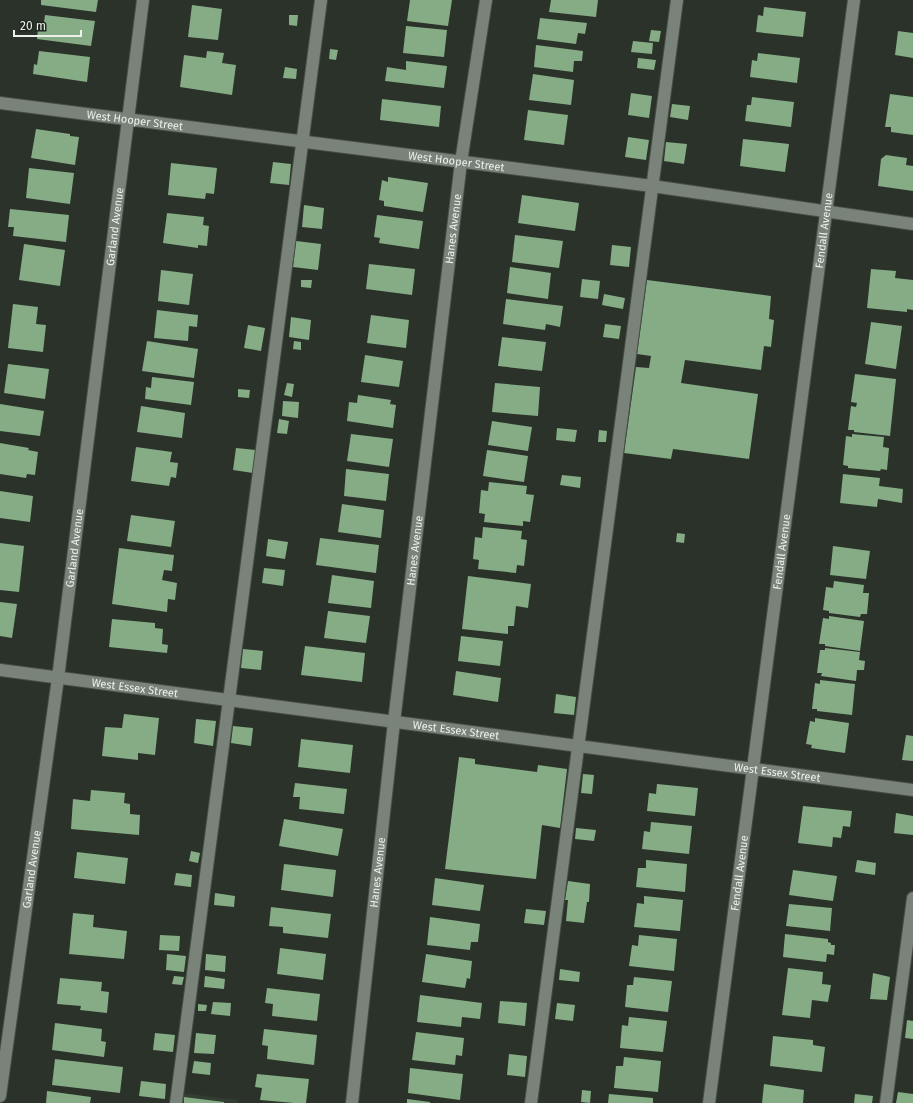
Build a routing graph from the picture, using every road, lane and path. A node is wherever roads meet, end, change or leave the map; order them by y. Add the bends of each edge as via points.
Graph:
1 (142, 0) edge
2 (320, 0) edge
3 (486, 0) edge
4 (677, 0) edge
5 (854, 0) edge
6 (0, 103) edge
7 (127, 119) junction
8 (302, 141) junction
9 (461, 162) junction
10 (652, 186) junction
11 (826, 211) junction
12 (913, 224) edge
13 (0, 670) edge
14 (58, 678) junction
15 (229, 700) junction
16 (394, 722) junction
17 (578, 746) junction
18 (753, 768) junction
19 (913, 790) edge
20 (913, 898) edge
21 (0, 1096) edge
22 (176, 1103) edge
23 (352, 1103) edge
24 (530, 1103) edge
25 (709, 1103) edge
26 (886, 1103) edge

1 - 7 street, Garland Avenue
2 - 8 street
3 - 9 street, Hanes Avenue
4 - 10 street
5 - 11 street, Fendall Avenue
6 - 7 street, West Hooper Street
7 - 8 street, West Hooper Street
7 - 14 street, Garland Avenue
8 - 9 street, West Hooper Street
8 - 15 street
9 - 10 street, West Hooper Street
9 - 16 street, Hanes Avenue
10 - 11 street, West Hooper Street
10 - 17 street
11 - 12 street, West Hooper Street
11 - 18 street, Fendall Avenue
13 - 14 street, West Essex Street
14 - 15 street, West Essex Street
14 - 21 street, Garland Avenue
15 - 16 street, West Essex Street
15 - 22 street
16 - 17 street, West Essex Street
16 - 23 street, Hanes Avenue
17 - 18 street, West Essex Street
17 - 24 street
18 - 19 street, West Essex Street
18 - 25 street, Fendall Avenue
20 - 26 street

